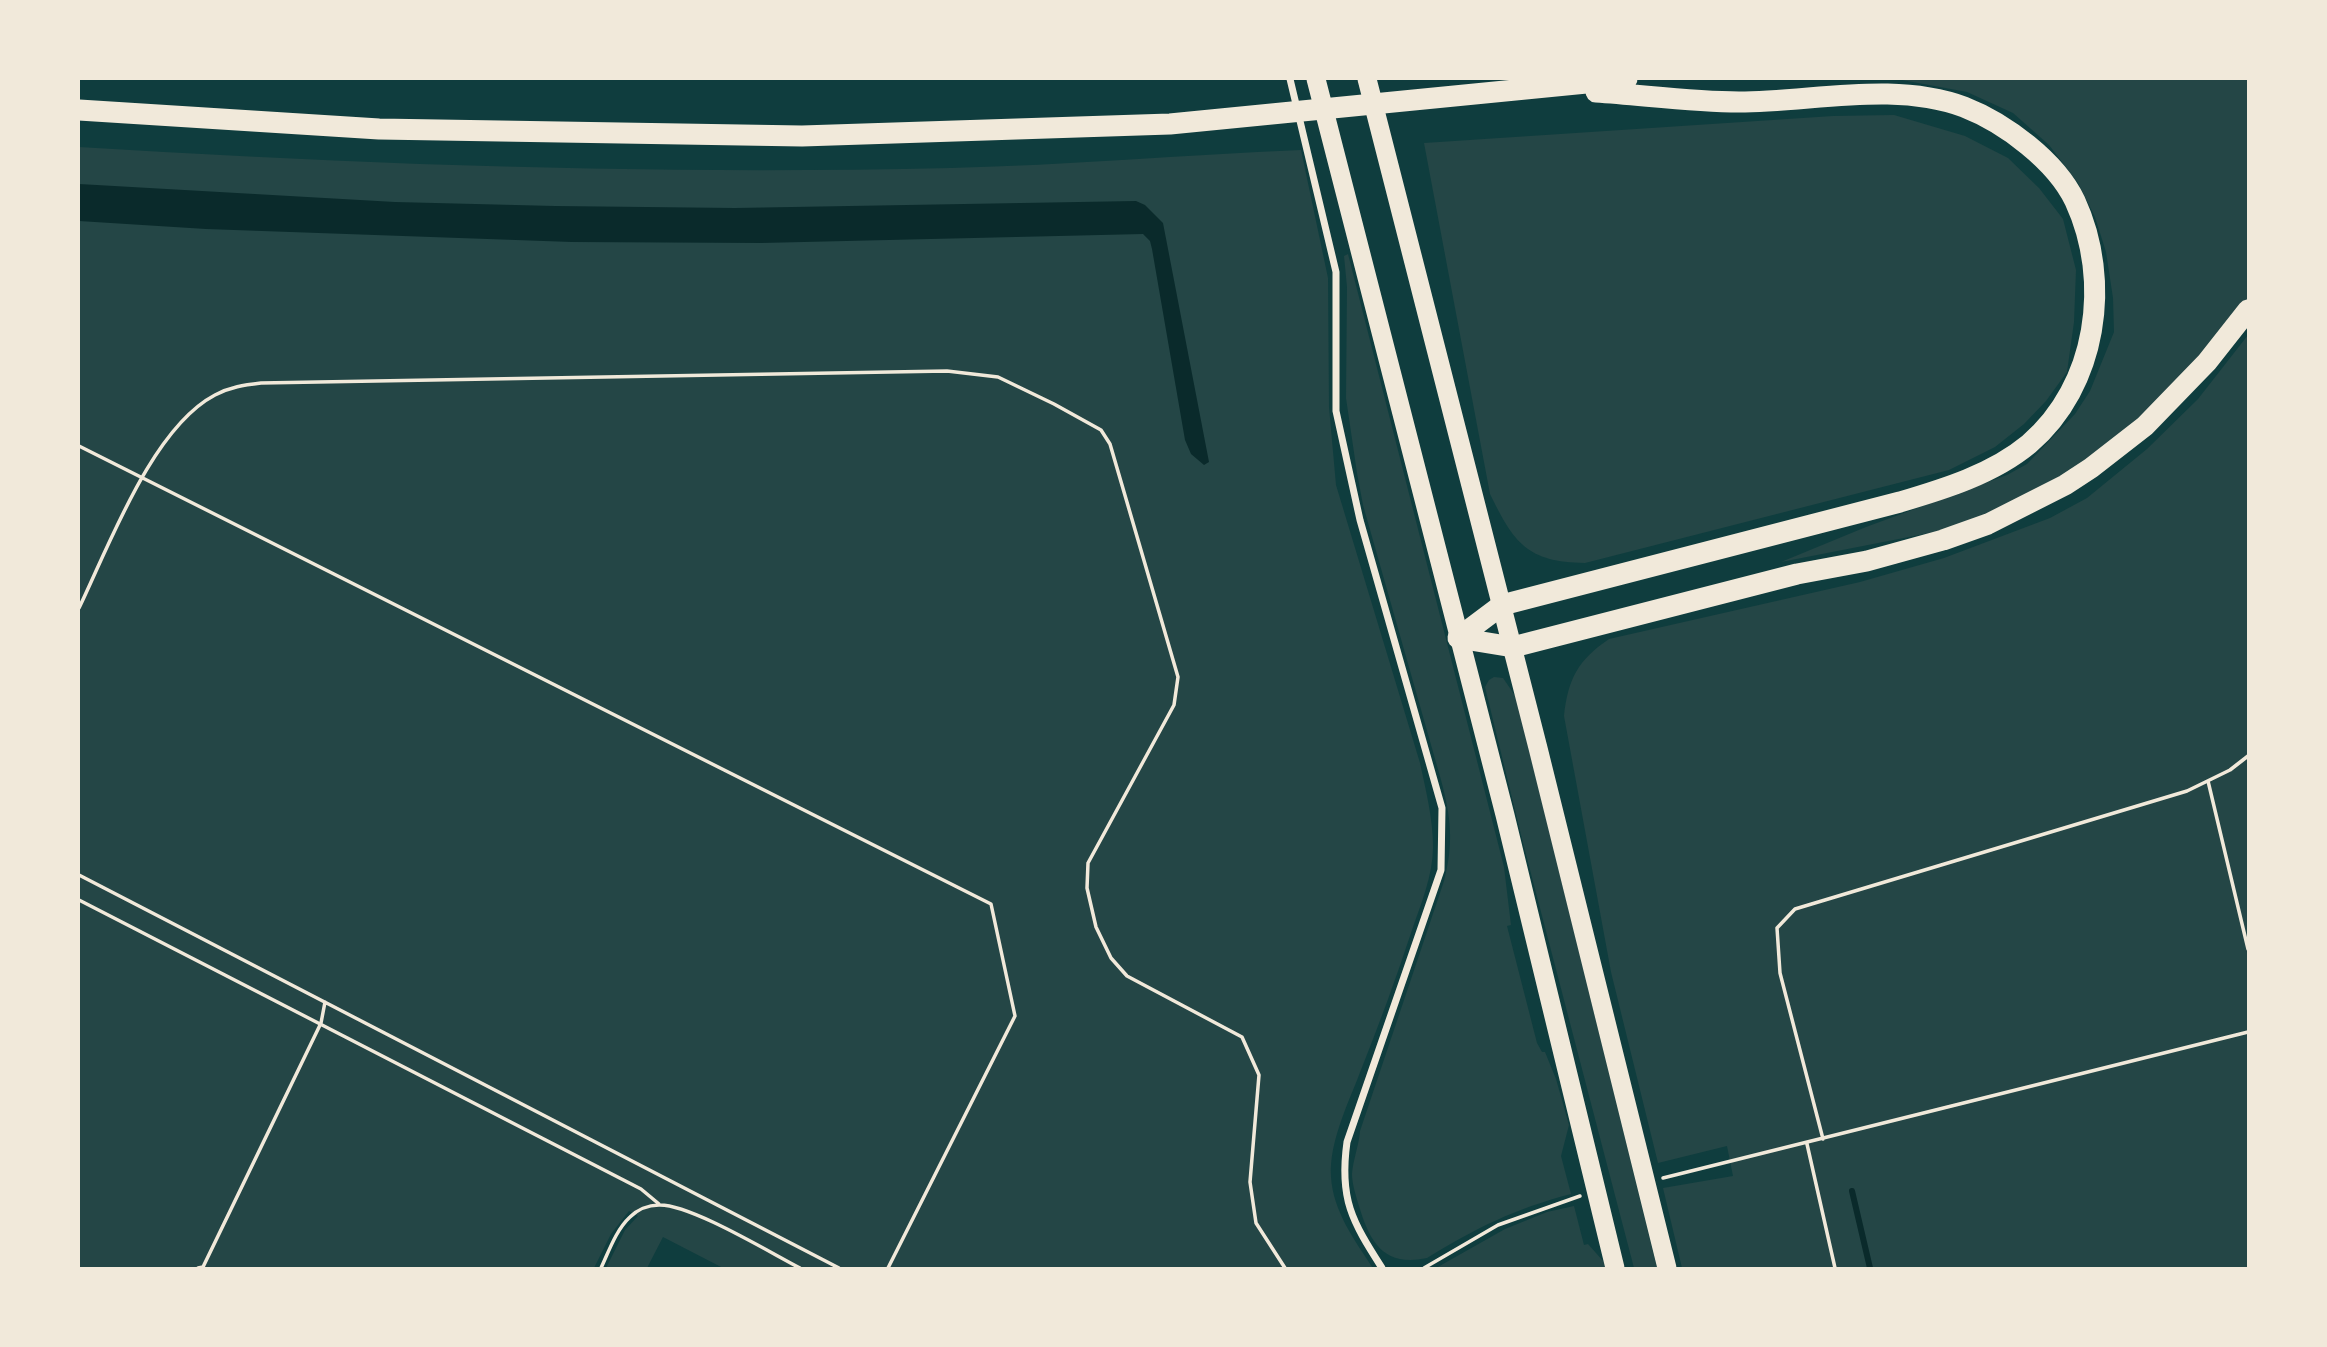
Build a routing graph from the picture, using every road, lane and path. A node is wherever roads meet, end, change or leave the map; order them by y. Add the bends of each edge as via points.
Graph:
1 (1290, 79) edge
2 (1316, 79) edge
3 (1367, 79) edge
4 (1627, 79) edge
5 (1544, 88) junction
6 (79, 110) edge
7 (2248, 310) edge
8 (79, 446) edge
9 (142, 476) junction
10 (1502, 605) junction
11 (79, 608) edge
12 (1458, 638) junction
13 (1513, 647) junction
14 (2248, 756) edge
15 (2208, 780) junction
16 (79, 875) edge
17 (79, 900) edge
18 (2248, 949) edge
19 (326, 1002) junction
20 (321, 1023) junction
21 (2248, 1032) edge
22 (1823, 1140) junction
23 (659, 1205) junction
24 (198, 1268) edge
25 (601, 1268) edge
26 (800, 1268) edge
27 (839, 1268) edge
28 (888, 1268) edge
29 (1286, 1268) edge
30 (1382, 1268) edge
31 (1615, 1268) edge
32 (1667, 1268) edge
33 (1835, 1268) edge

1 - 30 street via 1336,272 1336,411 1360,520 1442,808 1441,870 1347,1142 1349,1210
2 - 12 highway
3 - 10 highway
4 - 5 highway
5 - 6 highway via 1170,124 802,136 379,129
5 - 10 highway via 1738,102 1876,94 1963,107 2022,141 2058,175 2075,200 2095,276 2094,305 2083,366 2063,406 2029,444 1983,471 1900,502
7 - 13 highway via 2207,362 2145,426 2091,468 2014,512 1943,540 1867,561 1797,574
8 - 9 path
9 - 11 path
9 - 28 path via 990,904 1015,1016
9 - 29 path via 180,422 212,396 235,386 261,383 947,371 998,377 1101,430 1110,444 1178,677 1174,705 1088,863 1087,888 1096,927 1111,958 1127,976 1242,1037 1259,1074 1250,1182 1256,1223
10 - 12 highway
10 - 13 highway
12 - 13 highway
12 - 31 highway
13 - 32 highway
14 - 15 path
15 - 18 path
15 - 22 path via 2187,791 1796,909 1777,928 1780,973
16 - 19 path
17 - 20 path
19 - 20 path
19 - 27 path
20 - 23 path via 641,1189
20 - 24 path via 203,1267
21 - 22 path
22 - 33 path via 1807,1144
23 - 25 path via 629,1217
23 - 26 path via 697,1215

